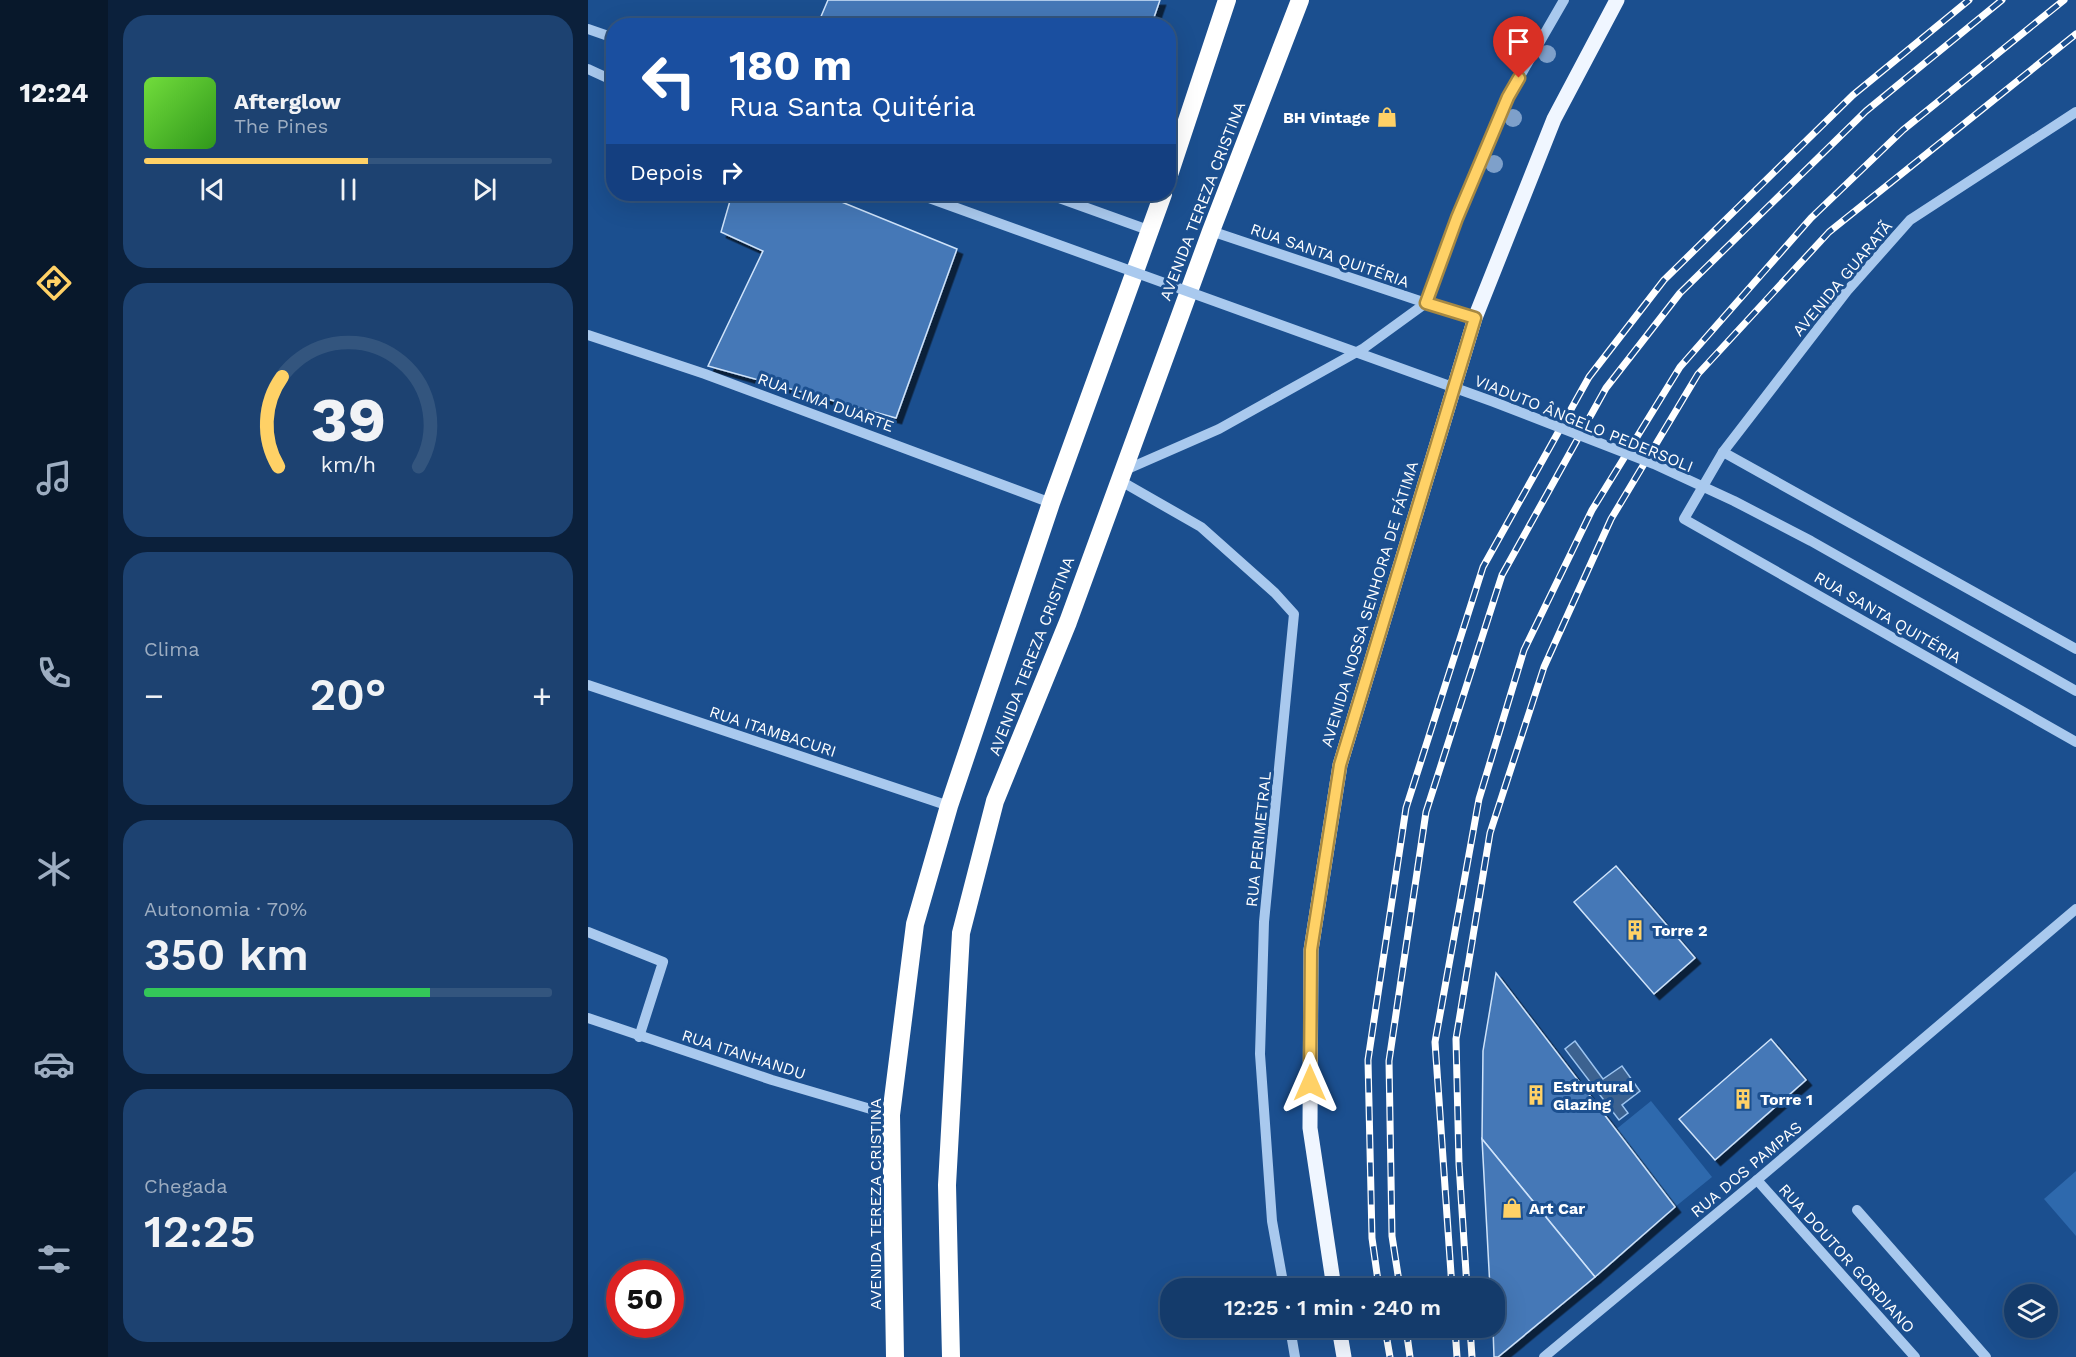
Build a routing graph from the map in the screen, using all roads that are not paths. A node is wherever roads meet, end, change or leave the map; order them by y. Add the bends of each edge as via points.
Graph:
1 (1227, 0) edge
2 (1300, 0) edge
3 (1564, 0) edge
4 (1617, 0) edge
5 (588, 29) edge
6 (606, 35) edge
7 (588, 69) edge
8 (606, 77) edge
9 (2076, 112) edge
10 (1176, 154) edge
11 (937, 201) edge
12 (1067, 201) edge
13 (1161, 201) edge
14 (1151, 231) junction
15 (1211, 231) junction
16 (1426, 303) junction
17 (1475, 318) junction
18 (588, 335) edge
19 (1723, 452) junction
20 (1120, 476) junction
21 (1051, 503) junction
22 (1684, 519) joint
23 (2076, 649) edge
24 (588, 685) edge
25 (2076, 691) edge
26 (2076, 742) edge
27 (949, 806) junction
28 (2076, 909) edge
29 (588, 932) edge
30 (588, 1018) edge
31 (639, 1037) junction
32 (891, 1115) junction
33 (1757, 1180) junction
34 (1857, 1210) dead end
35 (1282, 1278) edge
36 (1332, 1278) edge
37 (1292, 1338) edge
38 (1341, 1338) edge
39 (895, 1357) edge
40 (951, 1357) edge
41 (1295, 1357) edge
42 (1344, 1357) edge
43 (1544, 1357) edge
44 (1915, 1357) edge
45 (1986, 1357) edge

1 - 10 highway
2 - 15 highway, AVENIDA TEREZA CRISTINA
3 - 16 street via 1508,97
4 - 17 main road, AVENIDA NOSSA SENHORA DE FÁTIMA via 1554,119
5 - 6 street
7 - 8 street
9 - 19 street, AVENIDA GUARATÃ via 1910,220 1847,291
11 - 25 street, VIADUTO ÂNGELO PEDERSOLI, bridge via 1483,398 1654,464 1811,541
12 - 14 street
13 - 14 highway, AVENIDA TEREZA CRISTINA
14 - 21 highway, AVENIDA TEREZA CRISTINA
15 - 16 street, RUA SANTA QUITÉRIA
15 - 20 highway, AVENIDA TEREZA CRISTINA
16 - 17 street, RUA SANTA QUITÉRIA
16 - 20 street via 1364,348 1219,429
17 - 36 main road, AVENIDA NOSSA SENHORA DE FÁTIMA via 1340,765 1311,950 1310,1128
18 - 21 street, RUA LIMA DUARTE via 705,374
19 - 22 street, AVENIDA GUARATÃ
19 - 23 street
20 - 35 street, RUA PERIMETRAL via 1201,527 1293,614 1264,922 1260,1054 1272,1221
20 - 40 highway, AVENIDA TEREZA CRISTINA via 1068,622 995,801 961,933 947,1185
21 - 27 highway, AVENIDA TEREZA CRISTINA
22 - 26 street, RUA SANTA QUITÉRIA
24 - 27 street, RUA ITAMBACURI
27 - 32 highway, AVENIDA TEREZA CRISTINA via 915,924
28 - 33 street, RUA DOS PAMPAS
29 - 31 street via 663,962
30 - 31 street, RUA ITANHANDU
31 - 32 street, RUA ITANHANDU
32 - 39 highway, AVENIDA TEREZA CRISTINA
33 - 43 street, RUA DOS PAMPAS
33 - 44 street, RUA DOUTOR GORDIANO
34 - 45 street
37 - 41 street
38 - 42 main road

